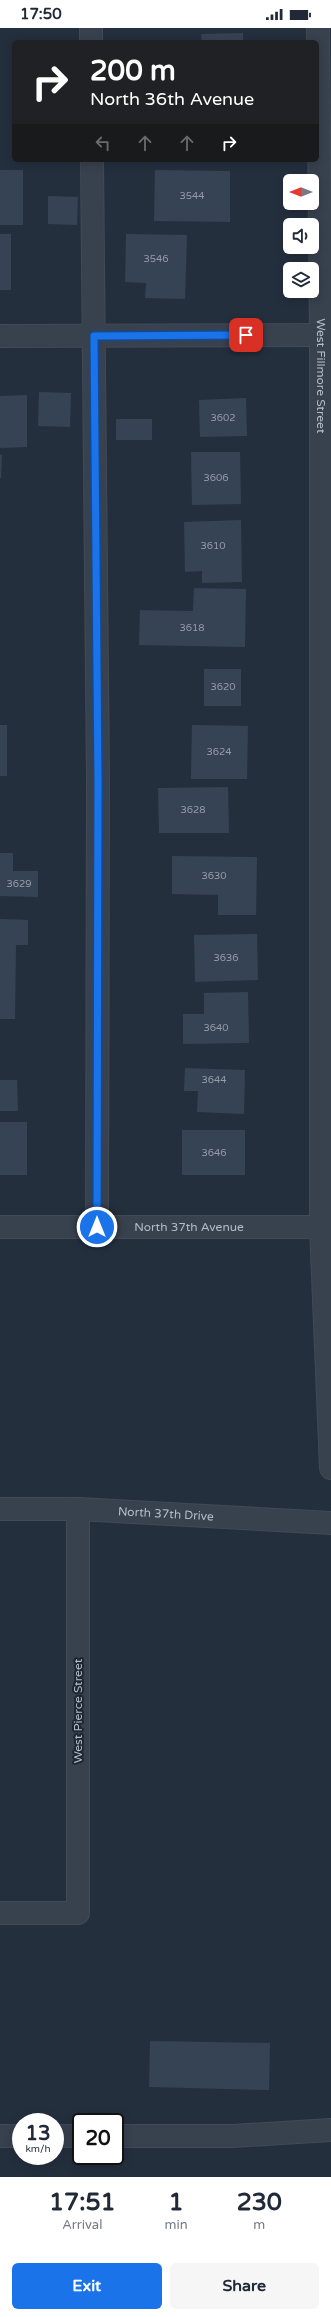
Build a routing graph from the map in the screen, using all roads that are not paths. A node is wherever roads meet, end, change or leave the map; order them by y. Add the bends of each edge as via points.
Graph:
1 (91, 28) edge
2 (318, 28) edge
3 (91, 40) edge
4 (318, 40) edge
5 (319, 66) edge
6 (92, 162) edge
7 (326, 335) edge
8 (0, 336) edge
9 (94, 336) junction
10 (0, 1227) edge
11 (97, 1227) junction
12 (326, 1227) edge
13 (331, 1468) edge
14 (0, 1509) edge
15 (78, 1509) junction
16 (331, 1523) edge
17 (0, 1913) edge
18 (331, 2130) edge
19 (0, 2136) edge
20 (12, 2136) edge
21 (124, 2136) edge

1 - 3 street
2 - 4 street, West Fillmore Street
5 - 7 street, West Fillmore Street
6 - 9 street
7 - 9 street
7 - 12 street, West Fillmore Street
8 - 9 street
9 - 11 street via 98,773
10 - 11 street, North 37th Avenue
11 - 12 street, North 37th Avenue
12 - 13 street, West Fillmore Street
14 - 15 street, North 37th Drive
15 - 16 street, North 37th Drive
15 - 17 street, West Pierce Street via 78,1913
18 - 21 street via 233,2136
19 - 20 street

